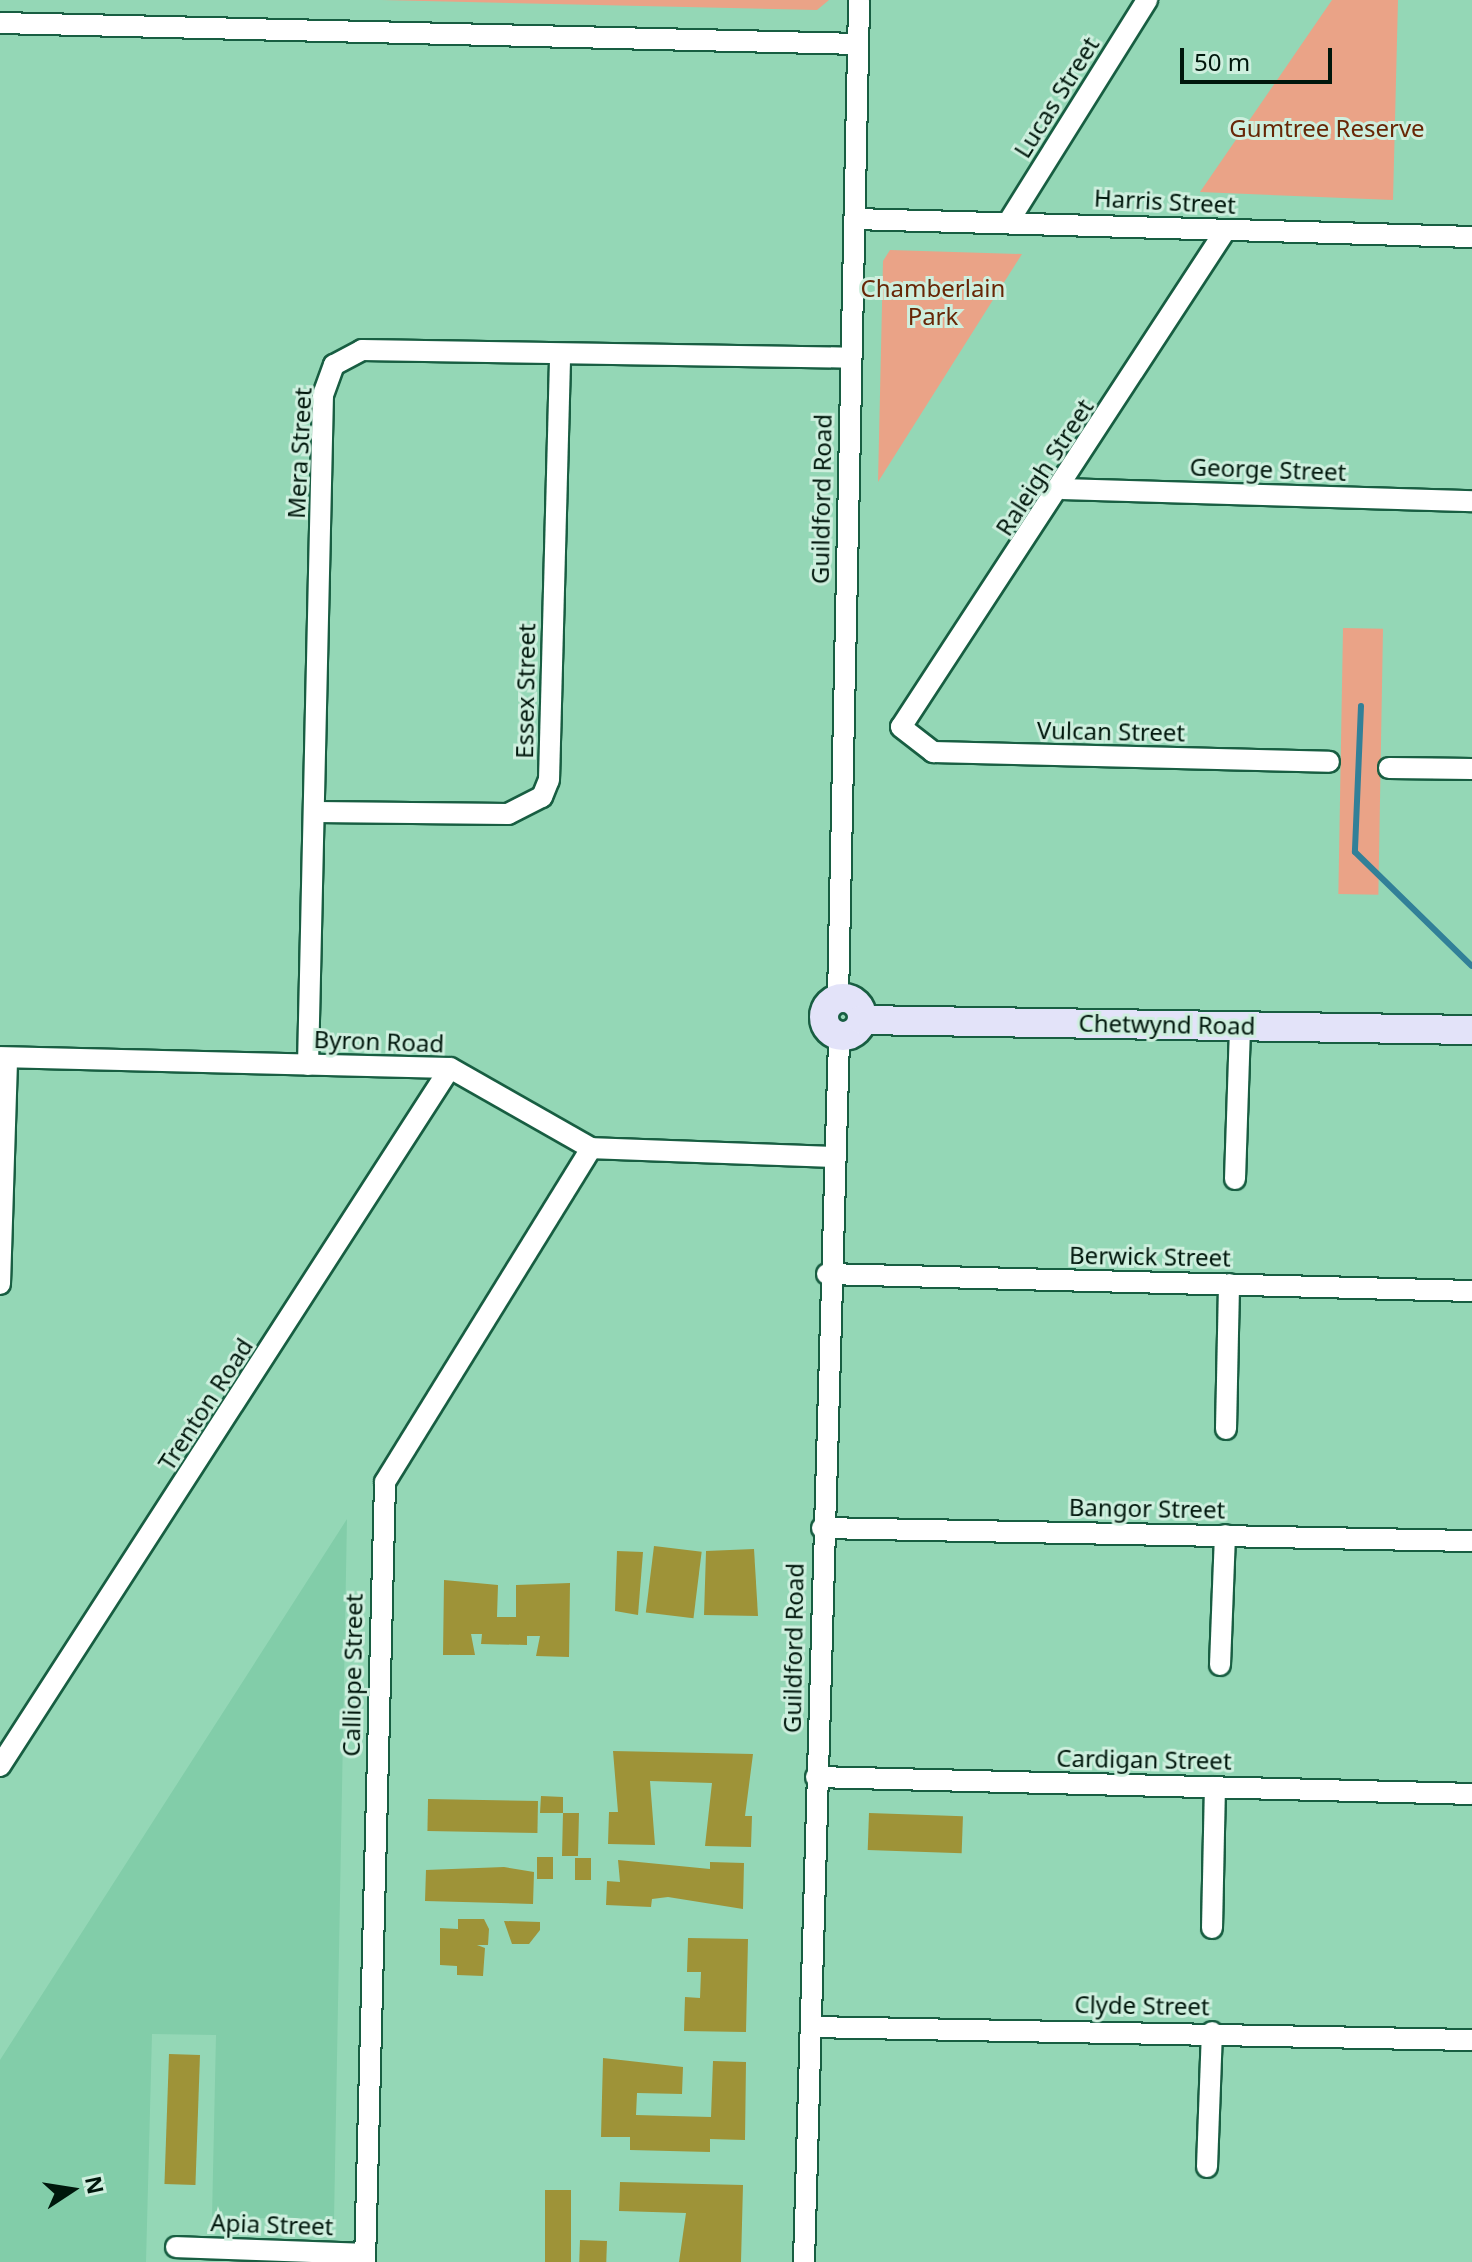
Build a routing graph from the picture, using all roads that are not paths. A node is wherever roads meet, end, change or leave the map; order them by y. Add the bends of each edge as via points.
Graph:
1 (859, 0) edge
2 (1147, 0) edge
3 (0, 23) edge
4 (858, 44) junction
5 (855, 219) junction
6 (1009, 221) junction
7 (1225, 231) junction
8 (1472, 237) edge
9 (560, 355) junction
10 (850, 358) junction
11 (1063, 489) junction
12 (1472, 501) edge
13 (901, 727) joint
14 (1329, 762) dead end
15 (1389, 768) dead end
16 (1472, 769) edge
17 (316, 812) junction
18 (838, 998) junction
19 (862, 1020) junction
20 (1240, 1026) junction
21 (1472, 1030) edge
22 (839, 1036) junction
23 (4, 1058) edge
24 (308, 1065) junction
25 (450, 1068) junction
26 (591, 1148) junction
27 (831, 1157) junction
28 (1235, 1179) dead end
29 (827, 1274) junction
30 (0, 1284) edge
31 (1229, 1284) junction
32 (1472, 1291) edge
33 (1226, 1429) dead end
34 (822, 1528) junction
35 (1225, 1535) junction
36 (1472, 1541) edge
37 (1220, 1665) dead end
38 (7, 1740) edge
39 (0, 1766) edge
40 (816, 1777) junction
41 (1215, 1787) junction
42 (1472, 1794) edge
43 (1212, 1928) dead end
44 (811, 2027) junction
45 (1212, 2032) junction
46 (1472, 2040) edge
47 (1207, 2167) dead end
48 (176, 2247) dead end
49 (365, 2258) edge
50 (804, 2262) edge

1 - 4 street, Guildford Road
2 - 6 street, Lucas Street
3 - 4 street
4 - 5 street, Guildford Road
5 - 6 street, Harris Street
5 - 10 street, Guildford Road
6 - 7 street, Harris Street
7 - 8 street, Harris Street
7 - 11 street, Raleigh Street
9 - 10 street, Mera Street
9 - 17 street, Essex Street via 549,780 542,797 508,814
9 - 17 street, Mera Street via 362,350 334,365 323,395
10 - 18 street, Guildford Road
11 - 12 street, George Street
11 - 13 street, Raleigh Street
13 - 14 street, Vulcan Street via 933,752
15 - 16 street
17 - 24 street, Mera Street
18 - 19 street via 856,1003
18 - 22 street via 824,1017
19 - 20 street, Chetwynd Road
19 - 22 street via 857,1031
20 - 21 street, Chetwynd Road
20 - 28 street
22 - 27 street, Guildford Road
23 - 24 street, Byron Road
23 - 30 street
24 - 25 street, Byron Road
25 - 26 street, Byron Road via 519,1101
25 - 38 street, Trenton Road
26 - 27 street, Byron Road
26 - 49 street, Calliope Street via 385,1482
27 - 29 street, Guildford Road
29 - 31 street, Berwick Street
29 - 34 street, Guildford Road
31 - 32 street, Berwick Street
31 - 33 street
34 - 35 street, Bangor Street
34 - 40 street, Guildford Road
35 - 36 street, Bangor Street
35 - 37 street
38 - 39 street, Trenton Road
40 - 41 street, Cardigan Street
40 - 44 street, Guildford Road
41 - 42 street, Cardigan Street
41 - 43 street
44 - 45 street, Clyde Street
44 - 50 street, Guildford Road
45 - 46 street, Clyde Street
45 - 47 street
48 - 49 street, Apia Street

